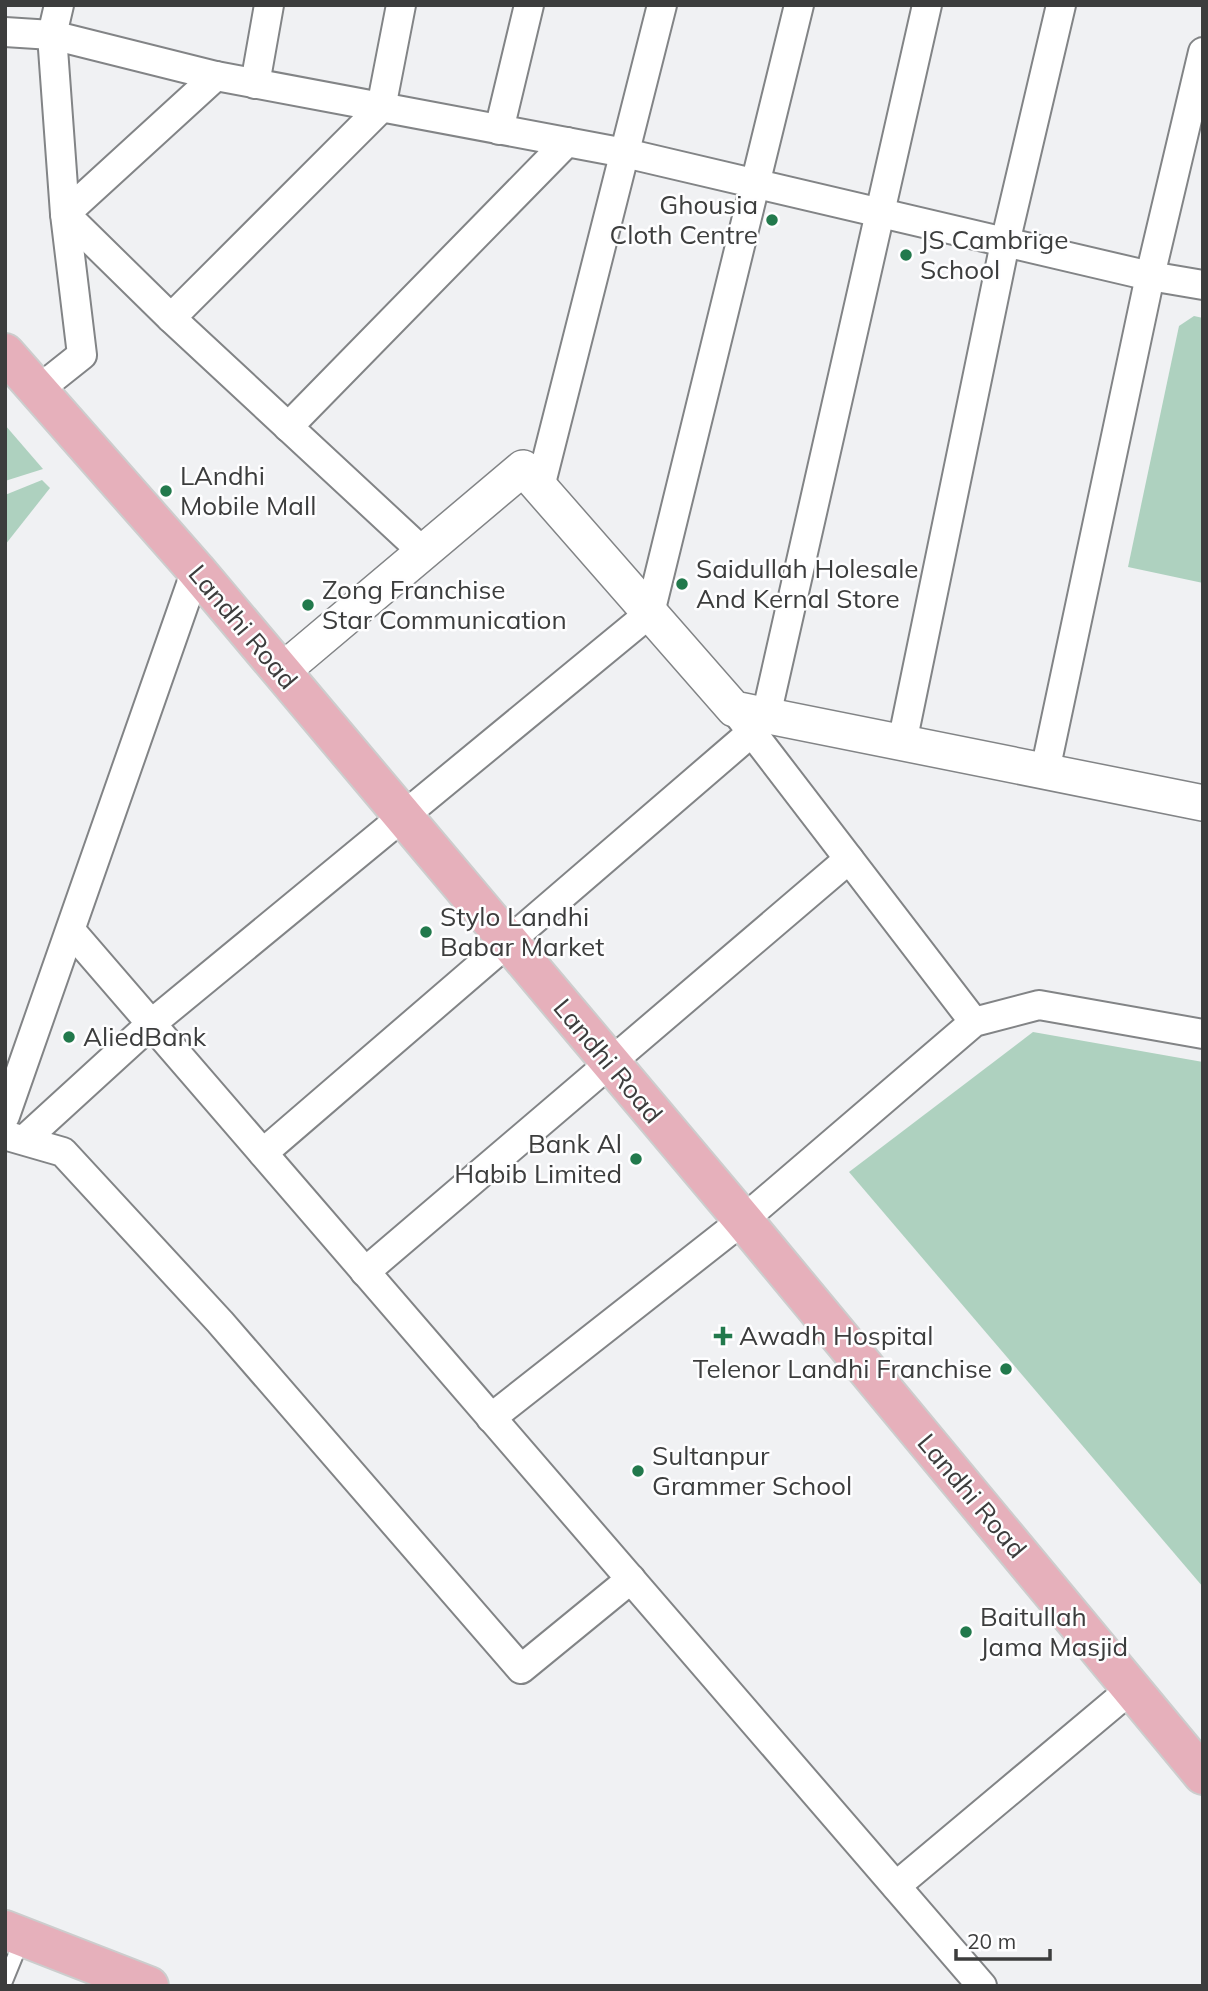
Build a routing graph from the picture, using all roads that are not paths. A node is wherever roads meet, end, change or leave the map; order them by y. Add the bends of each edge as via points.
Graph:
1 (59, 5) edge
2 (269, 5) edge
3 (401, 5) edge
4 (528, 5) edge
5 (662, 5) edge
6 (799, 5) edge
7 (927, 5) edge
8 (1061, 5) edge
9 (5, 32) edge
10 (52, 35) junction
11 (1203, 52) edge
12 (216, 76) junction
13 (254, 84) junction
14 (381, 108) junction
15 (499, 130) junction
16 (568, 142) junction
17 (625, 153) junction
18 (757, 185) junction
19 (878, 213) junction
20 (65, 214) junction
21 (1005, 243) junction
22 (1150, 276) junction
23 (1203, 285) edge
24 (171, 318) junction
25 (5, 354) edge
26 (38, 390) junction
27 (288, 427) junction
28 (540, 487) junction
29 (423, 552) junction
30 (196, 570) junction
31 (650, 613) junction
32 (281, 671) junction
33 (751, 719) junction
34 (902, 743) junction
35 (1045, 771) junction
36 (1203, 803) edge
37 (402, 816) junction
38 (849, 859) junction
39 (72, 932) junction
40 (509, 944) junction
41 (974, 1021) junction
42 (151, 1024) junction
43 (1203, 1034) edge
44 (609, 1062) junction
45 (5, 1116) edge
46 (15, 1138) edge
47 (263, 1153) junction
48 (743, 1220) junction
49 (365, 1272) junction
50 (491, 1418) junction
51 (631, 1579) junction
52 (1131, 1689) junction
53 (1203, 1775) edge
54 (896, 1886) junction
55 (14, 1933) edge
56 (78, 1970) edge
57 (5, 1981) edge
58 (149, 1986) edge
59 (982, 1986) edge

1 - 10 street
2 - 13 street
3 - 14 street
4 - 15 street
5 - 17 street
6 - 18 street
7 - 19 street
8 - 21 street
9 - 10 street
10 - 12 street
10 - 20 street
11 - 22 street
12 - 13 street
12 - 20 street
13 - 14 street
14 - 15 street
14 - 24 street
15 - 16 street
16 - 17 street
16 - 27 street
17 - 18 street
17 - 28 street
18 - 19 street
18 - 31 street
19 - 21 street
19 - 33 street
20 - 24 street
20 - 26 street via 82,355
21 - 22 street
21 - 34 street
22 - 23 street
22 - 35 street
24 - 27 street
25 - 26 main road, Landhi Road
26 - 30 main road, Landhi Road
27 - 29 street
28 - 29 street via 523,468
28 - 31 street
29 - 32 street
30 - 32 main road, Landhi Road
30 - 39 street
31 - 33 street
31 - 37 street
32 - 37 main road, Landhi Road
33 - 34 street
33 - 38 street
33 - 40 street
34 - 35 street
35 - 36 street
37 - 40 main road, Landhi Road
37 - 42 street
38 - 41 street
38 - 44 street
39 - 42 street
39 - 45 street
40 - 44 main road, Landhi Road
40 - 47 street
41 - 43 street via 1039,1005
41 - 48 street
42 - 46 street
42 - 47 street
44 - 48 main road, Landhi Road
44 - 49 street
46 - 51 street via 63,1152 220,1322 521,1670
47 - 49 street
48 - 50 street
48 - 52 main road, Landhi Road
49 - 50 street
50 - 51 street
51 - 54 street
52 - 53 main road, Landhi Road
52 - 54 street
54 - 59 street
55 - 56 main road
55 - 57 lane
56 - 58 main road

